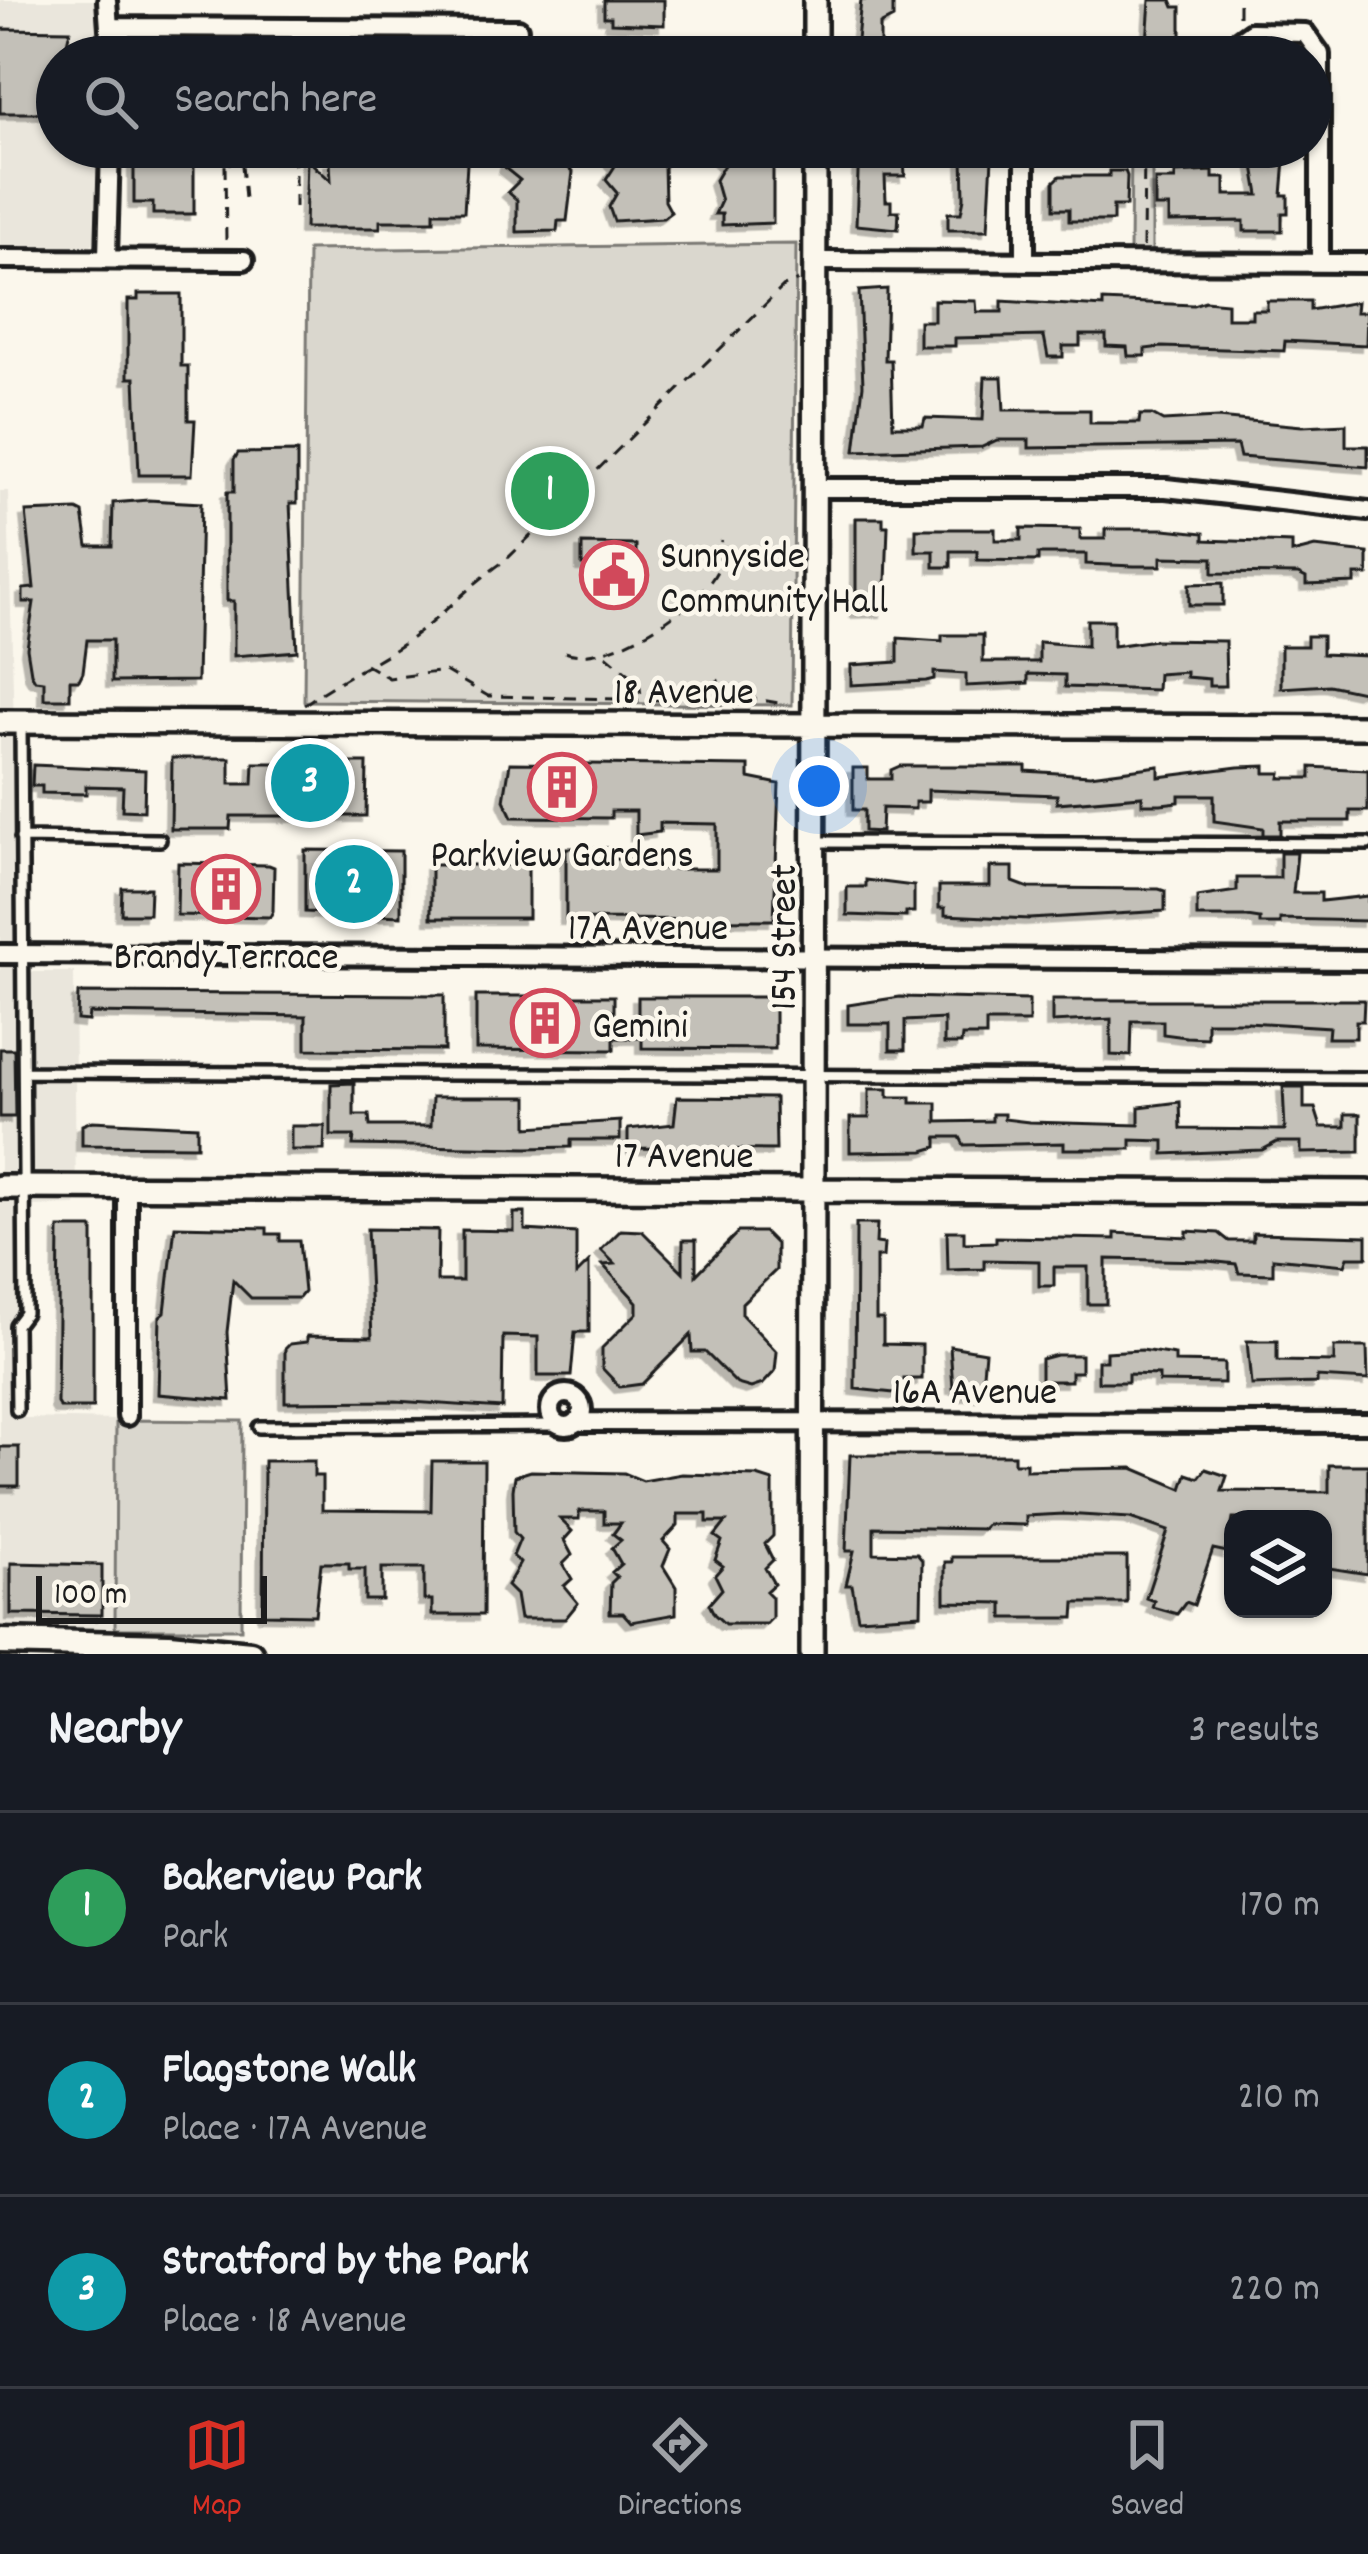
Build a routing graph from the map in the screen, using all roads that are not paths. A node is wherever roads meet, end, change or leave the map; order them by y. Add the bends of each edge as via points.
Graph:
1 (107, 0) edge
2 (814, 0) edge
3 (112, 27) junction
4 (336, 28) junction
5 (518, 29) dead end
6 (112, 36) edge
7 (336, 36) edge
8 (815, 36) edge
9 (1246, 36) edge
10 (1307, 36) edge
11 (109, 168) edge
12 (814, 168) edge
13 (1025, 168) edge
14 (1320, 168) edge
15 (106, 257) junction
16 (0, 259) edge
17 (244, 260) dead end
18 (1024, 262) junction
19 (1320, 262) junction
20 (1368, 262) edge
21 (810, 270) junction
22 (816, 488) junction
23 (1368, 511) edge
24 (10, 722) edge
25 (816, 726) junction
26 (1368, 727) edge
27 (21, 838) junction
28 (160, 839) dead end
29 (817, 842) junction
30 (1368, 844) edge
31 (0, 955) edge
32 (22, 955) junction
33 (817, 959) junction
34 (1368, 960) edge
35 (25, 1072) junction
36 (817, 1073) junction
37 (1368, 1078) edge
38 (0, 1186) edge
39 (26, 1187) junction
40 (127, 1187) junction
41 (815, 1190) junction
42 (1368, 1192) edge
43 (17, 1410) dead end
44 (127, 1416) dead end
45 (582, 1421) junction
46 (814, 1422) junction
47 (1368, 1423) edge
48 (553, 1425) junction
49 (259, 1427) dead end
50 (0, 1642) edge
51 (133, 1649) edge
52 (250, 1654) edge
53 (812, 1654) edge

1 - 3 street
2 - 8 street
3 - 4 street
3 - 6 street
4 - 5 street
4 - 7 lane
9 - 10 street
11 - 15 street
12 - 21 street, 154 Street
13 - 18 street
14 - 19 street
15 - 16 street
15 - 17 street
18 - 19 street
18 - 21 street
19 - 20 street
21 - 22 street, 154 Street
22 - 23 street via 1166,488
22 - 25 street, 154 Street
24 - 25 street, 18 Avenue
24 - 27 lane
25 - 26 street, 18 Avenue
25 - 29 street, 154 Street
27 - 28 lane
27 - 32 lane
29 - 30 lane
29 - 33 street, 154 Street
31 - 32 street, 17A Avenue
32 - 33 street, 17A Avenue
32 - 35 lane
33 - 34 street, 17A Avenue
33 - 36 street, 154 Street
35 - 36 lane
35 - 39 lane
36 - 37 lane
36 - 41 street, 154 Street
38 - 39 street, 17 Avenue
39 - 40 street, 17 Avenue
39 - 43 lane
40 - 41 street, 17 Avenue
40 - 44 street
41 - 42 street, 17 Avenue
41 - 46 street, 154 Street
45 - 46 street, 16A Avenue
45 - 48 street, 16A Avenue
45 - 48 street, 16A Avenue via 582,1402 566,1395 551,1403
46 - 47 street, 16A Avenue
46 - 53 street, 154 Street
48 - 49 lane
50 - 51 main road
51 - 52 main road

